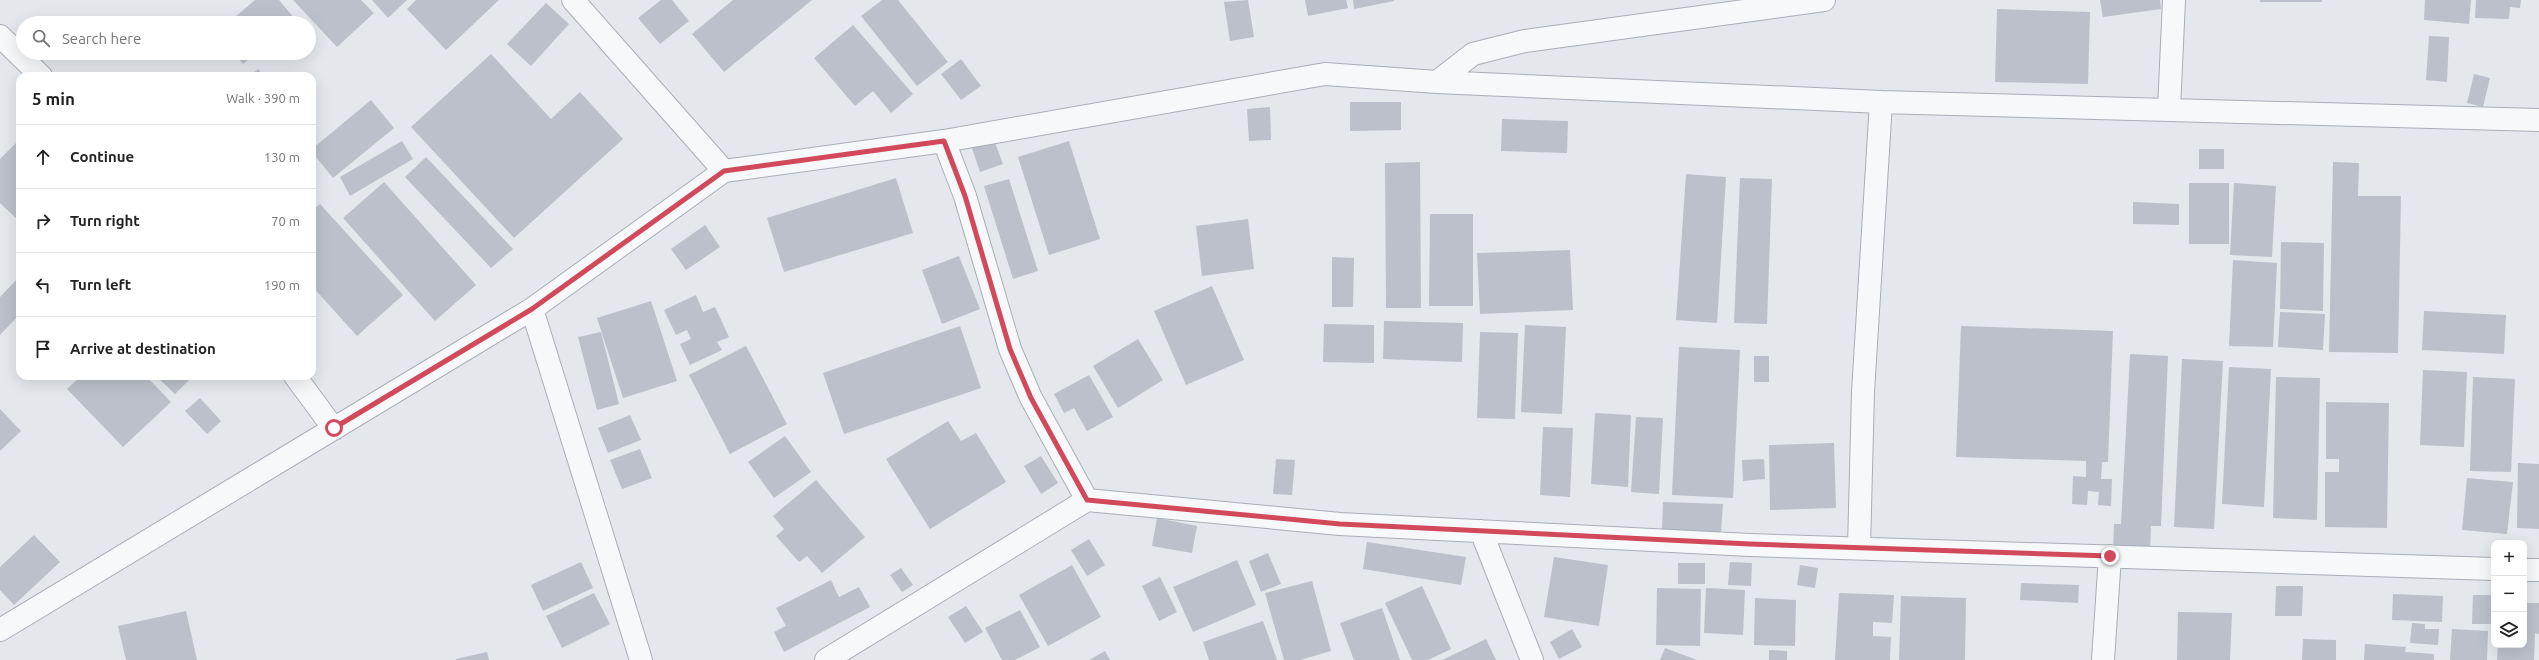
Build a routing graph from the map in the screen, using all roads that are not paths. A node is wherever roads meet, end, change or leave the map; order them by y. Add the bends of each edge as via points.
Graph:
1 (573, 0) edge
2 (1824, 0) edge
3 (2174, 0) edge
4 (0, 36) edge
5 (16, 52) edge
6 (25, 60) edge
7 (37, 72) edge
8 (1437, 82) junction
9 (1881, 102) junction
10 (2169, 109) junction
11 (2539, 120) edge
12 (944, 141) junction
13 (724, 171) junction
14 (532, 309) junction
15 (298, 380) edge
16 (334, 428) junction
17 (1087, 500) junction
18 (1481, 531) junction
19 (1859, 548) junction
20 (2110, 556) junction
21 (2491, 569) edge
22 (2527, 570) edge
23 (2539, 570) edge
24 (0, 630) edge
25 (642, 660) edge
26 (826, 660) edge
27 (1532, 660) edge
28 (2103, 660) edge

1 - 13 street
2 - 8 street via 1525,41 1473,54
3 - 10 street
4 - 5 street
6 - 7 street
8 - 9 street
8 - 12 street via 1325,74
9 - 10 street
9 - 19 street via 1863,392
10 - 11 street
12 - 13 street
12 - 17 street via 965,196 1010,349 1031,398
13 - 14 street
14 - 16 street
14 - 25 street
15 - 16 street
16 - 24 street
17 - 18 street via 1340,524
17 - 26 street
18 - 19 street
18 - 27 street
19 - 20 street
20 - 21 street
20 - 28 street
22 - 23 street

